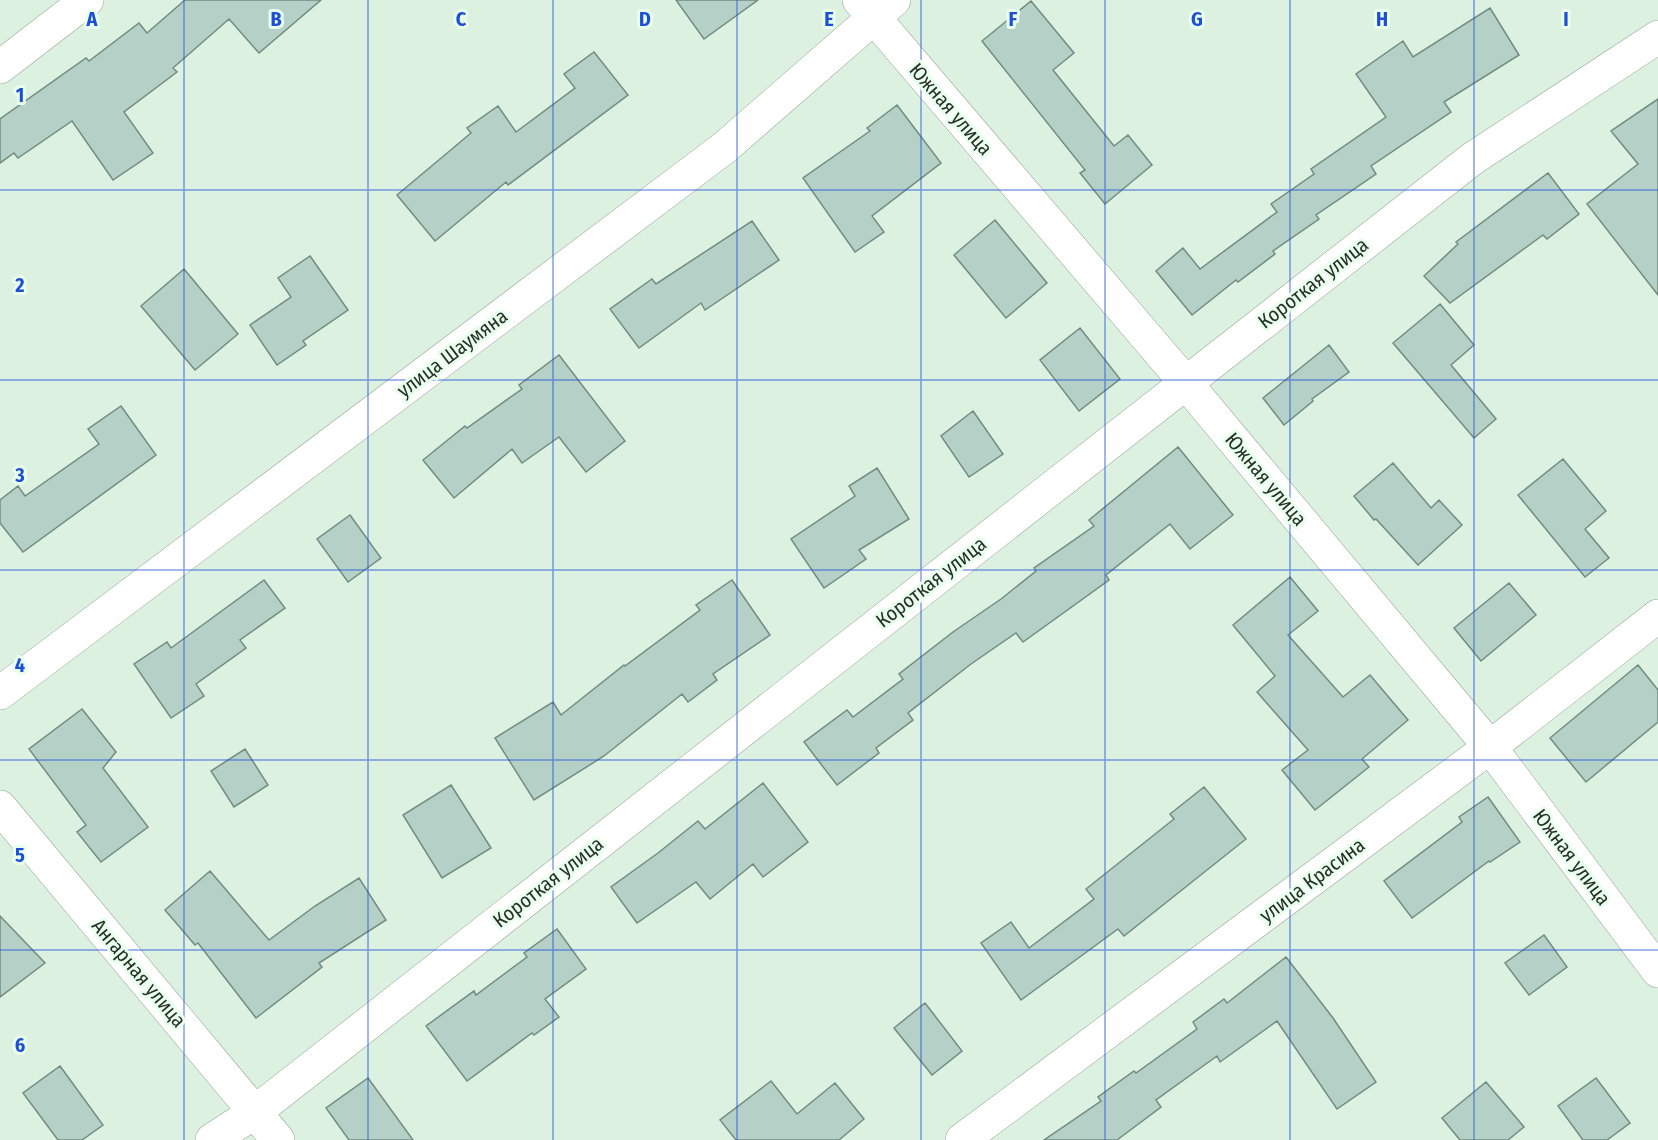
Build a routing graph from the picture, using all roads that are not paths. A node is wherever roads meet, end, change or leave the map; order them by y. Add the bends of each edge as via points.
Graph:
1 (87, 0) edge
2 (876, 6) edge
3 (1658, 37) edge
4 (0, 67) edge
5 (1185, 382) junction
6 (1658, 616) edge
7 (0, 693) edge
8 (1490, 747) junction
9 (0, 807) edge
10 (1658, 971) edge
11 (255, 1112) junction
12 (212, 1140) edge
13 (278, 1140) edge
14 (962, 1140) edge

1 - 4 street
2 - 5 street, Южная улица
2 - 7 street, улица Шаумяна via 724,148
3 - 5 street, Короткая улица via 1472,159
5 - 8 street, Южная улица
5 - 11 street, Короткая улица
6 - 8 street, улица Красина
8 - 10 street, Южная улица
8 - 14 street, улица Красина
9 - 11 street, Ангарная улица
11 - 12 street, Короткая улица
11 - 13 street, Ангарная улица

